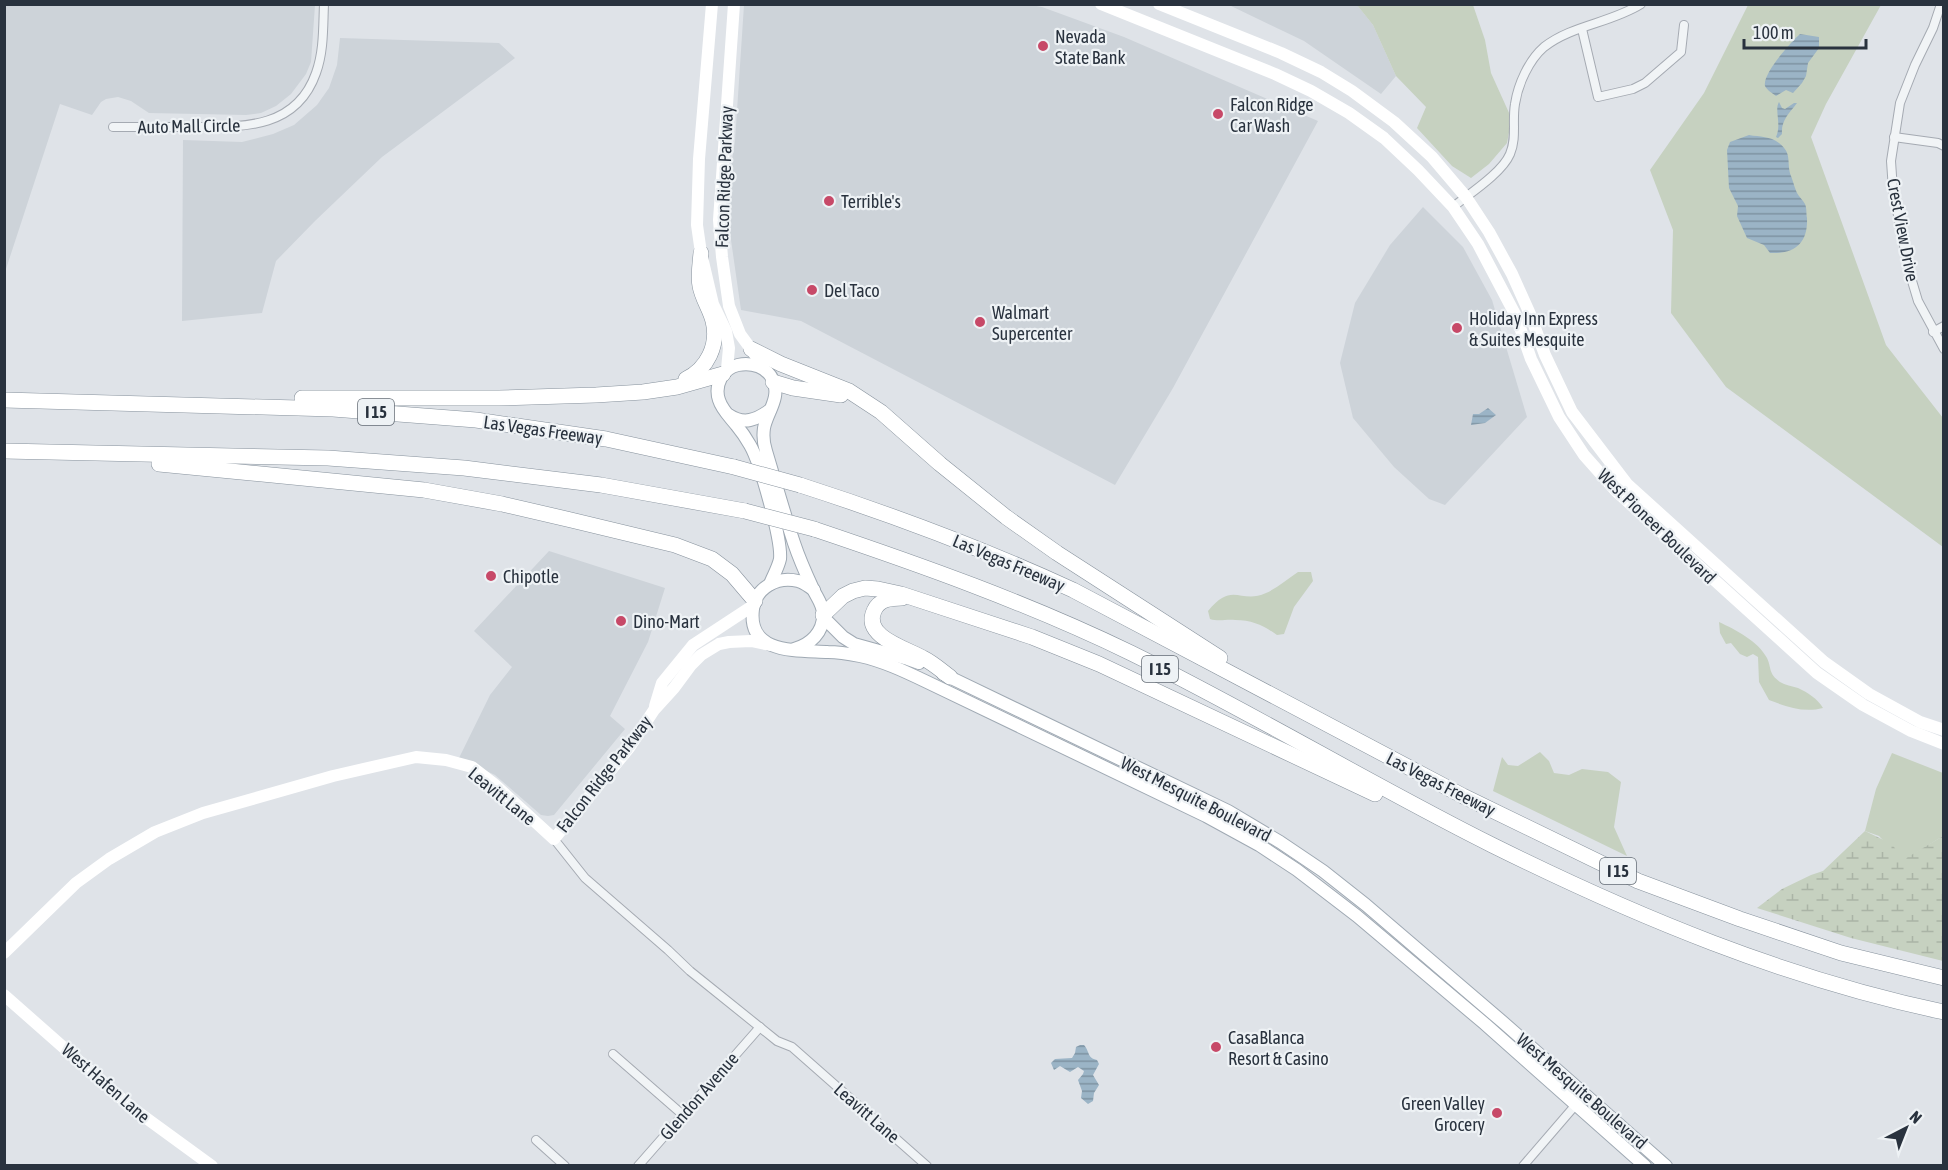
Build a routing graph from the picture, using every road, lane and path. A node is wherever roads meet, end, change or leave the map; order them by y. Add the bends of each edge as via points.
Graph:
1 (324, 4) edge
2 (712, 4) edge
3 (734, 4) edge
4 (1159, 4) edge
5 (1641, 4) edge
6 (1941, 4) edge
7 (1106, 5) edge
8 (1124, 8) edge
9 (1684, 25) dead end
10 (1582, 28) junction
11 (113, 127) dead end
12 (1894, 137) junction
13 (1944, 146) edge
14 (1466, 197) junction
15 (1453, 207) junction
16 (701, 254) junction
17 (1944, 326) edge
18 (1933, 332) junction
19 (751, 349) junction
20 (1944, 350) edge
21 (725, 372) junction
22 (771, 378) junction
23 (643, 392) junction
24 (858, 398) junction
25 (9, 400) edge
26 (770, 410) junction
27 (728, 414) junction
28 (4, 452) edge
29 (46, 452) junction
30 (814, 590) junction
31 (760, 595) junction
32 (908, 597) junction
33 (823, 616) junction
34 (770, 645) junction
35 (791, 650) junction
36 (950, 677) junction
37 (654, 710) junction
38 (1311, 716) junction
39 (1944, 730) edge
40 (1944, 744) edge
41 (554, 839) junction
42 (1491, 844) junction
43 (4, 953) edge
44 (1944, 978) edge
45 (4, 995) edge
46 (1944, 1012) edge
47 (1485, 1024) junction
48 (1505, 1024) junction
49 (760, 1027) junction
50 (613, 1054) dead end
51 (1585, 1094) junction
52 (1576, 1105) junction
53 (683, 1115) junction
54 (536, 1140) dead end
55 (212, 1166) edge
56 (565, 1166) edge
57 (639, 1166) edge
58 (927, 1166) edge
59 (1523, 1166) edge
60 (1645, 1166) edge
61 (1666, 1166) edge

1 - 11 street, Auto Mall Circle via 322,50 316,72 309,87 287,111 260,124 236,127
2 - 16 main road, Falcon Ridge Parkway via 697,195
3 - 19 main road, Falcon Ridge Parkway via 719,220 729,306
4 - 14 main road, West Pioneer Boulevard via 1281,53 1352,91 1425,150
5 - 10 street via 1630,12
6 - 12 street, Crest View Drive via 1900,103
7 - 8 main road, West Pioneer Boulevard
8 - 15 main road, West Pioneer Boulevard via 1275,74 1349,113 1384,138
9 - 10 street via 1681,52 1645,83 1598,97
10 - 14 street via 1543,48 1524,74 1515,104 1510,156
12 - 13 street
12 - 18 street, Crest View Drive via 1890,161 1893,190 1909,272
14 - 15 street
14 - 39 main road, West Pioneer Boulevard via 1512,274 1572,412 1627,484 1824,662 1869,694 1920,722
15 - 40 main road, West Pioneer Boulevard via 1501,285 1559,417 1584,455 1616,491 1816,673 1863,705
16 - 21 main road, Falcon Ridge Parkway via 713,304 726,332 729,348
16 - 23 highway via 700,287 713,321 712,351 693,376
17 - 18 street
18 - 20 street, Crest View Drive
19 - 22 main road, Falcon Ridge Parkway
19 - 24 highway
21 - 22 main road via 739,364 756,365
21 - 23 highway via 677,387
21 - 27 main road, Falcon Ridge Parkway via 718,399
22 - 24 highway via 794,388
22 - 26 main road via 775,399
23 - 25 highway via 499,398
24 - 38 highway via 881,412 1006,517 1057,553
25 - 38 highway, Las Vegas Freeway / I 15, bridge via 333,409 476,420 606,439 734,467 865,506 1019,565
26 - 27 main road via 752,421
26 - 30 main road via 764,429 766,449 794,543
27 - 31 main road, Falcon Ridge Parkway via 752,449 779,539 776,571
28 - 29 highway, Las Vegas Freeway / I 15
29 - 31 highway via 459,495 695,552 722,565
29 - 42 highway, Las Vegas Freeway / I 15, bridge via 328,458 464,468 601,484 745,511 814,529 945,573 1112,644
30 - 31 main road, Falcon Ridge Parkway via 801,581 785,579
30 - 33 main road
31 - 34 main road, Falcon Ridge Parkway via 752,616 761,638
31 - 37 main road, Falcon Ridge Parkway via 693,645 662,683
32 - 33 highway via 865,588 843,596
32 - 36 highway via 884,600 873,612 874,628 880,636 926,659
32 - 42 highway via 1032,637 1098,664 1428,819
33 - 35 main road via 819,632 810,643
33 - 36 main road, West Mesquite Boulevard via 854,644 908,659
34 - 35 main road, Falcon Ridge Parkway
34 - 37 main road, Falcon Ridge Parkway via 739,641 708,650
35 - 47 main road, West Mesquite Boulevard via 830,652 885,663 1231,829 1324,889
36 - 48 main road, West Mesquite Boulevard via 1228,811 1281,842 1366,905
37 - 41 main road, Falcon Ridge Parkway via 629,748
38 - 44 highway, Las Vegas Freeway / I 15 via 1463,796 1638,880 1841,953
41 - 43 main road, Leavitt Lane via 472,767 416,757 202,813 154,832 76,884
41 - 49 street, Leavitt Lane via 585,878
42 - 46 highway, Las Vegas Freeway / I 15 via 1629,909 1738,953 1829,983
45 - 55 main road, West Hafen Lane via 131,1107
47 - 48 main road
47 - 52 main road, West Mesquite Boulevard
48 - 51 main road, West Mesquite Boulevard
49 - 53 street, Glendon Avenue
49 - 58 street, Leavitt Lane via 792,1047
50 - 53 street
51 - 52 street
51 - 61 main road, West Mesquite Boulevard
52 - 59 street
52 - 60 main road, West Mesquite Boulevard
53 - 57 street, Glendon Avenue
54 - 56 street

